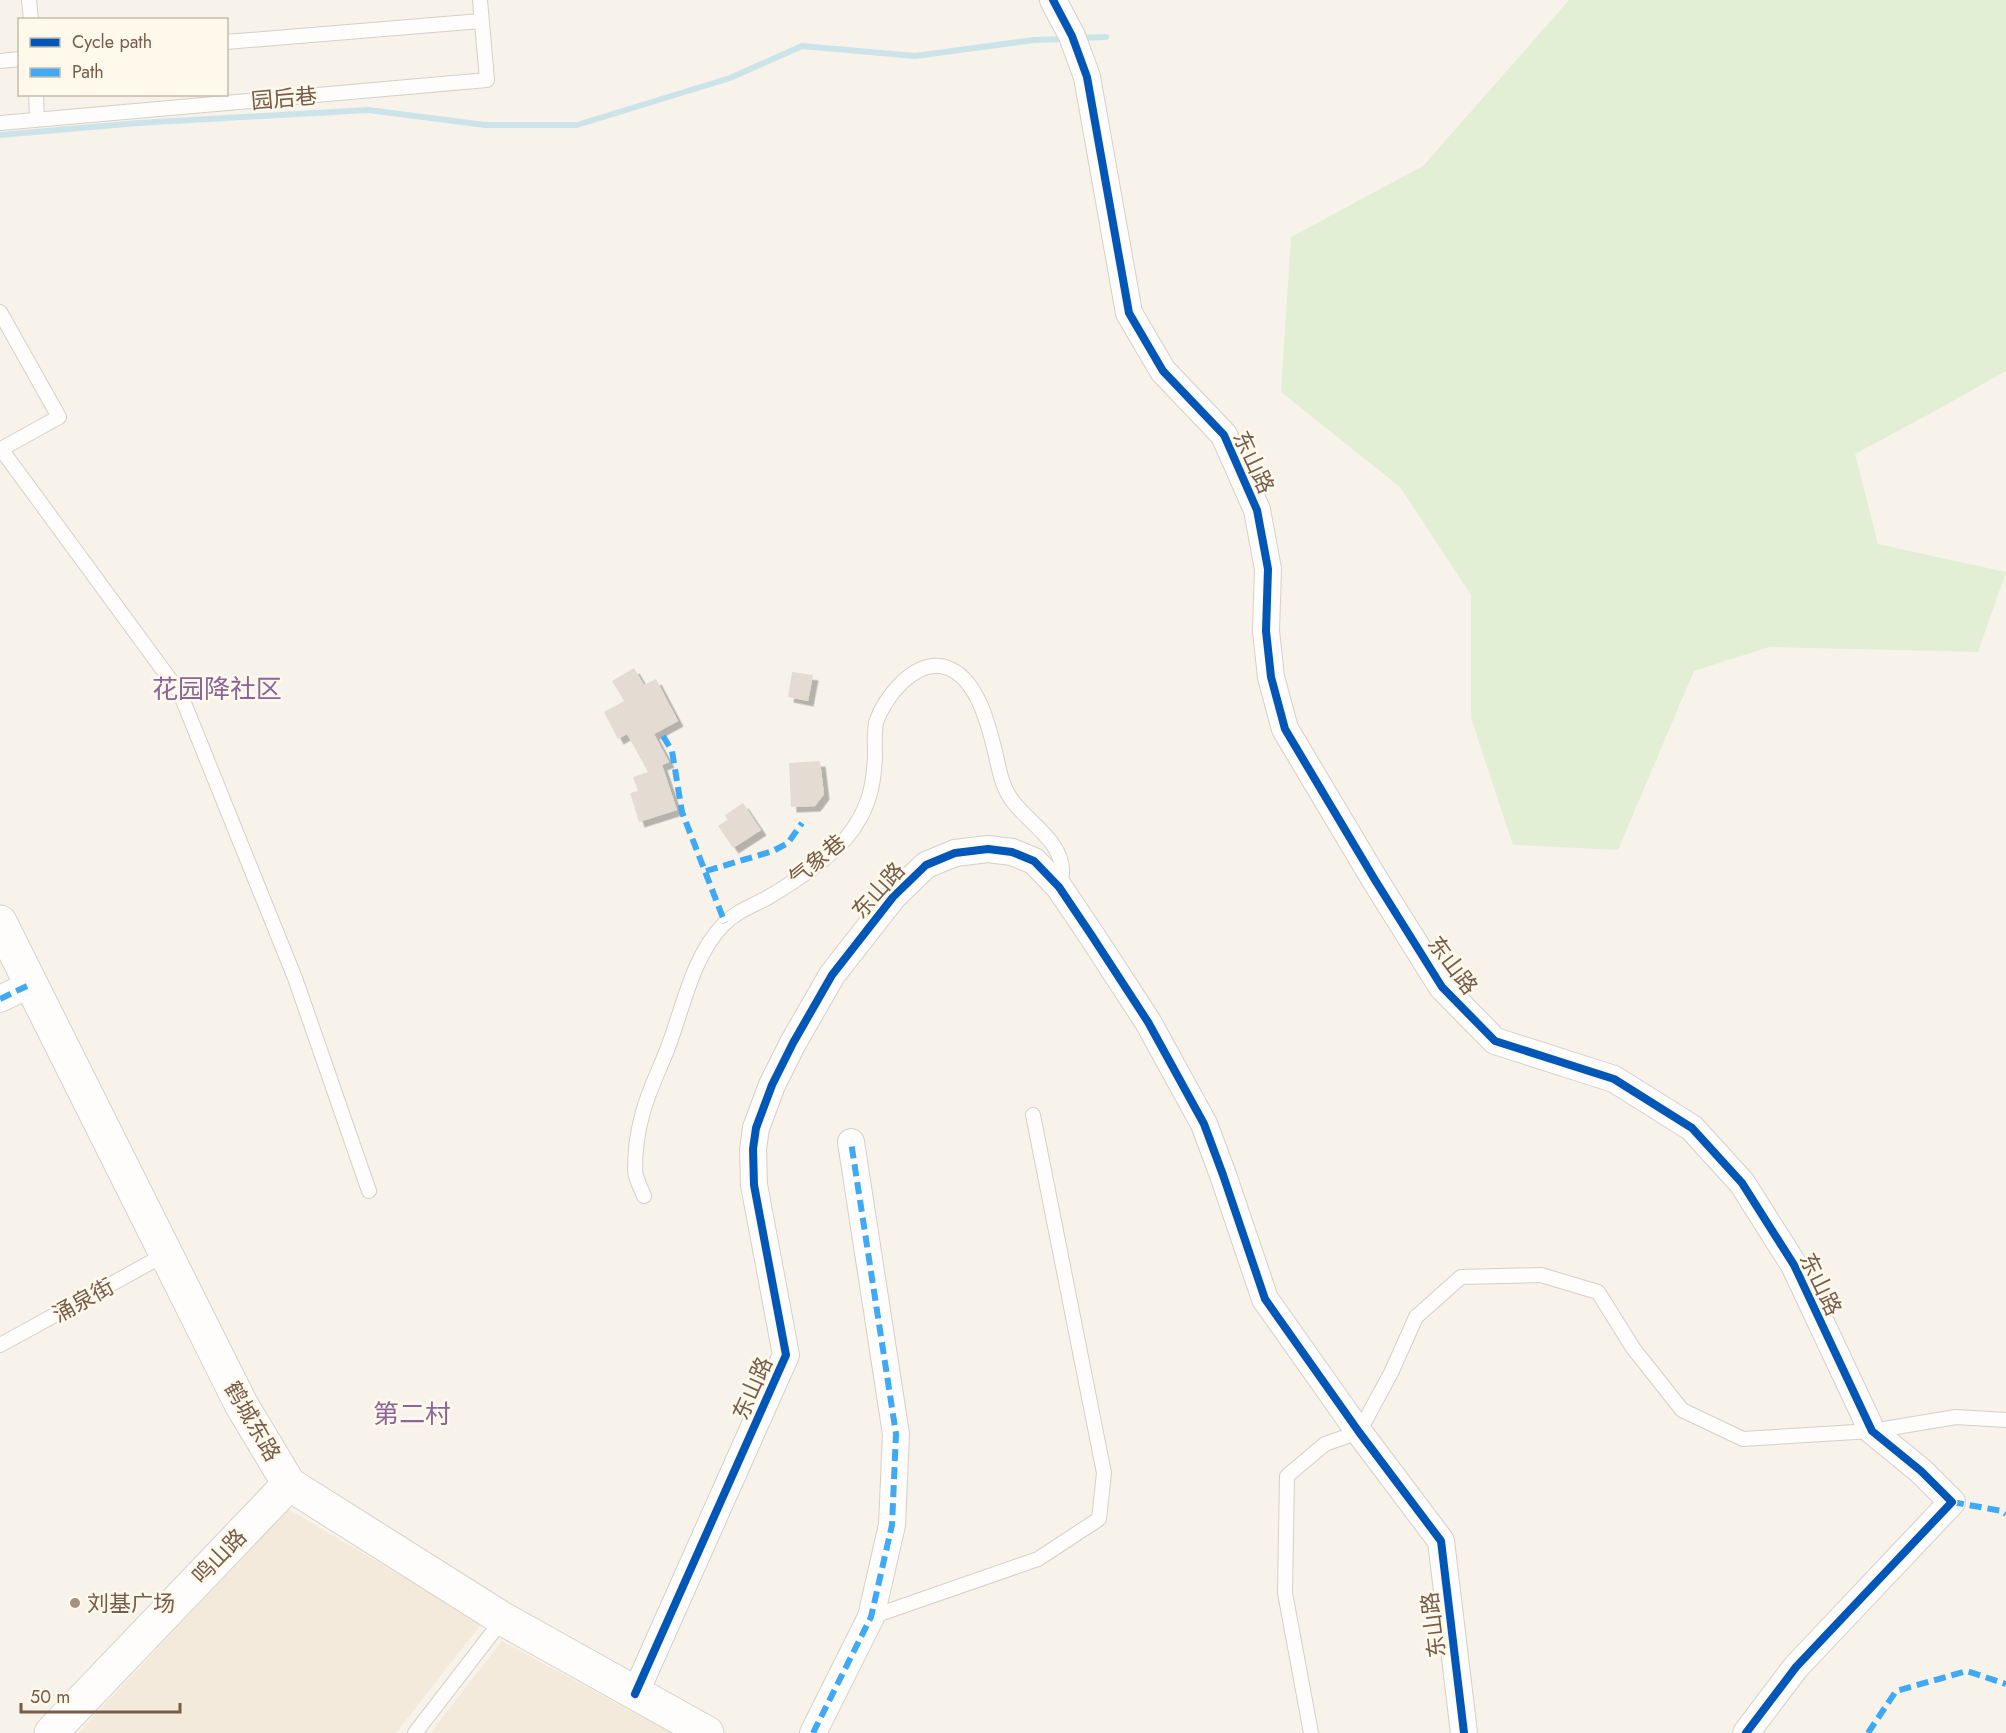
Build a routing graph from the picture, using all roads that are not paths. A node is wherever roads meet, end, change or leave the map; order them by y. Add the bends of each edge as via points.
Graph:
1 (29, 0) edge
2 (480, 0) edge
3 (1053, 0) edge
4 (31, 18) edge
5 (482, 21) junction
6 (228, 42) edge
7 (18, 59) edge
8 (0, 61) edge
9 (36, 96) edge
10 (37, 120) junction
11 (0, 123) edge
12 (0, 312) edge
13 (1059, 887) junction
14 (0, 922) edge
15 (31, 984) junction
16 (0, 999) edge
17 (1033, 1114) dead end
18 (850, 1142) dead end
19 (369, 1191) dead end
20 (644, 1196) dead end
21 (166, 1254) junction
22 (0, 1345) edge
23 (2006, 1420) edge
24 (1872, 1431) junction
25 (1359, 1432) junction
26 (289, 1484) junction
27 (872, 1617) junction
28 (503, 1619) junction
29 (635, 1694) junction
30 (51, 1733) edge
31 (415, 1733) edge
32 (707, 1733) edge
33 (813, 1733) edge
34 (1311, 1733) edge
35 (1464, 1733) edge
36 (1746, 1733) edge

1 - 4 lane
2 - 5 lane, 园后巷
3 - 24 street, 东山路 via 1087,77 1129,313 1163,371 1224,435 1257,510 1268,569 1266,631 1271,677 1285,729 1442,987 1495,1041 1614,1079 1692,1128 1742,1183 1794,1265
5 - 6 lane
5 - 10 lane, 园后巷 via 487,80
7 - 8 lane
9 - 10 lane
10 - 11 lane, 园后巷
12 - 19 lane via 59,417 1,449 180,693 295,978
13 - 20 lane, 气象巷 via 1060,858 1054,846 1011,799 1001,778 980,702 953,669 939,665 917,670 892,691 876,724 874,774 866,810 846,838 794,881 725,923 702,957 641,1119 634,1173
13 - 25 street, 东山路 via 1148,1022 1204,1124 1265,1299
13 - 29 street, 东山路 via 1034,861 1012,852 988,849 955,853 926,865 893,897 832,975 793,1043 771,1085 753,1149 754,1185 786,1356
14 - 15 street, 鹤城东路
15 - 16 street
15 - 21 street, 鹤城东路
17 - 27 lane via 1104,1473 1099,1519 1038,1559
18 - 27 street via 896,1434 892,1525
21 - 22 lane, 涌泉街
21 - 26 street, 鹤城东路 via 241,1404
23 - 24 lane via 1956,1417
24 - 25 lane via 1743,1439 1682,1410 1633,1348 1598,1292 1541,1275 1461,1277 1416,1317
24 - 36 street, 东山路 via 1922,1471 1952,1502 1796,1667
25 - 34 lane via 1325,1444 1287,1476 1286,1593
25 - 35 street, 东山路 via 1441,1541
26 - 28 street, 鹤城东路
26 - 30 street, 鸣山路
27 - 33 street
28 - 29 street, 鹤城东路
28 - 31 lane
29 - 32 street, 鹤城东路

